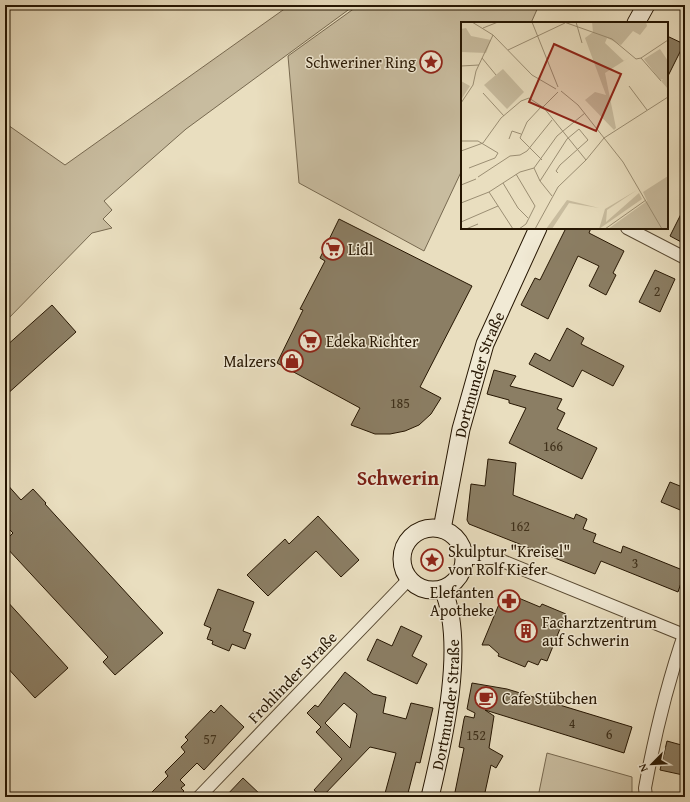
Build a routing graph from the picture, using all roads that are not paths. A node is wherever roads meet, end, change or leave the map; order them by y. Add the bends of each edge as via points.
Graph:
1 (646, 5) edge
2 (637, 22) edge
3 (538, 229) edge
4 (629, 229) edge
5 (685, 258) edge
6 (442, 529) junction
7 (464, 558) junction
8 (409, 579) junction
9 (443, 589) junction
10 (685, 634) edge
11 (682, 654) edge
12 (199, 797) edge
13 (430, 797) edge
14 (646, 797) edge

1 - 2 main road
3 - 6 main road, Dortmunder Straße via 486,340 461,429
4 - 5 street
6 - 7 main road via 458,541
6 - 8 main road via 419,531 406,544 402,564
7 - 9 main road via 459,577
7 - 10 street via 495,558
8 - 9 main road via 422,589
8 - 12 street, Frohlinder Straße
9 - 13 main road, Dortmunder Straße via 453,620 452,678 440,757
10 - 11 street
11 - 14 street via 656,727 644,788

